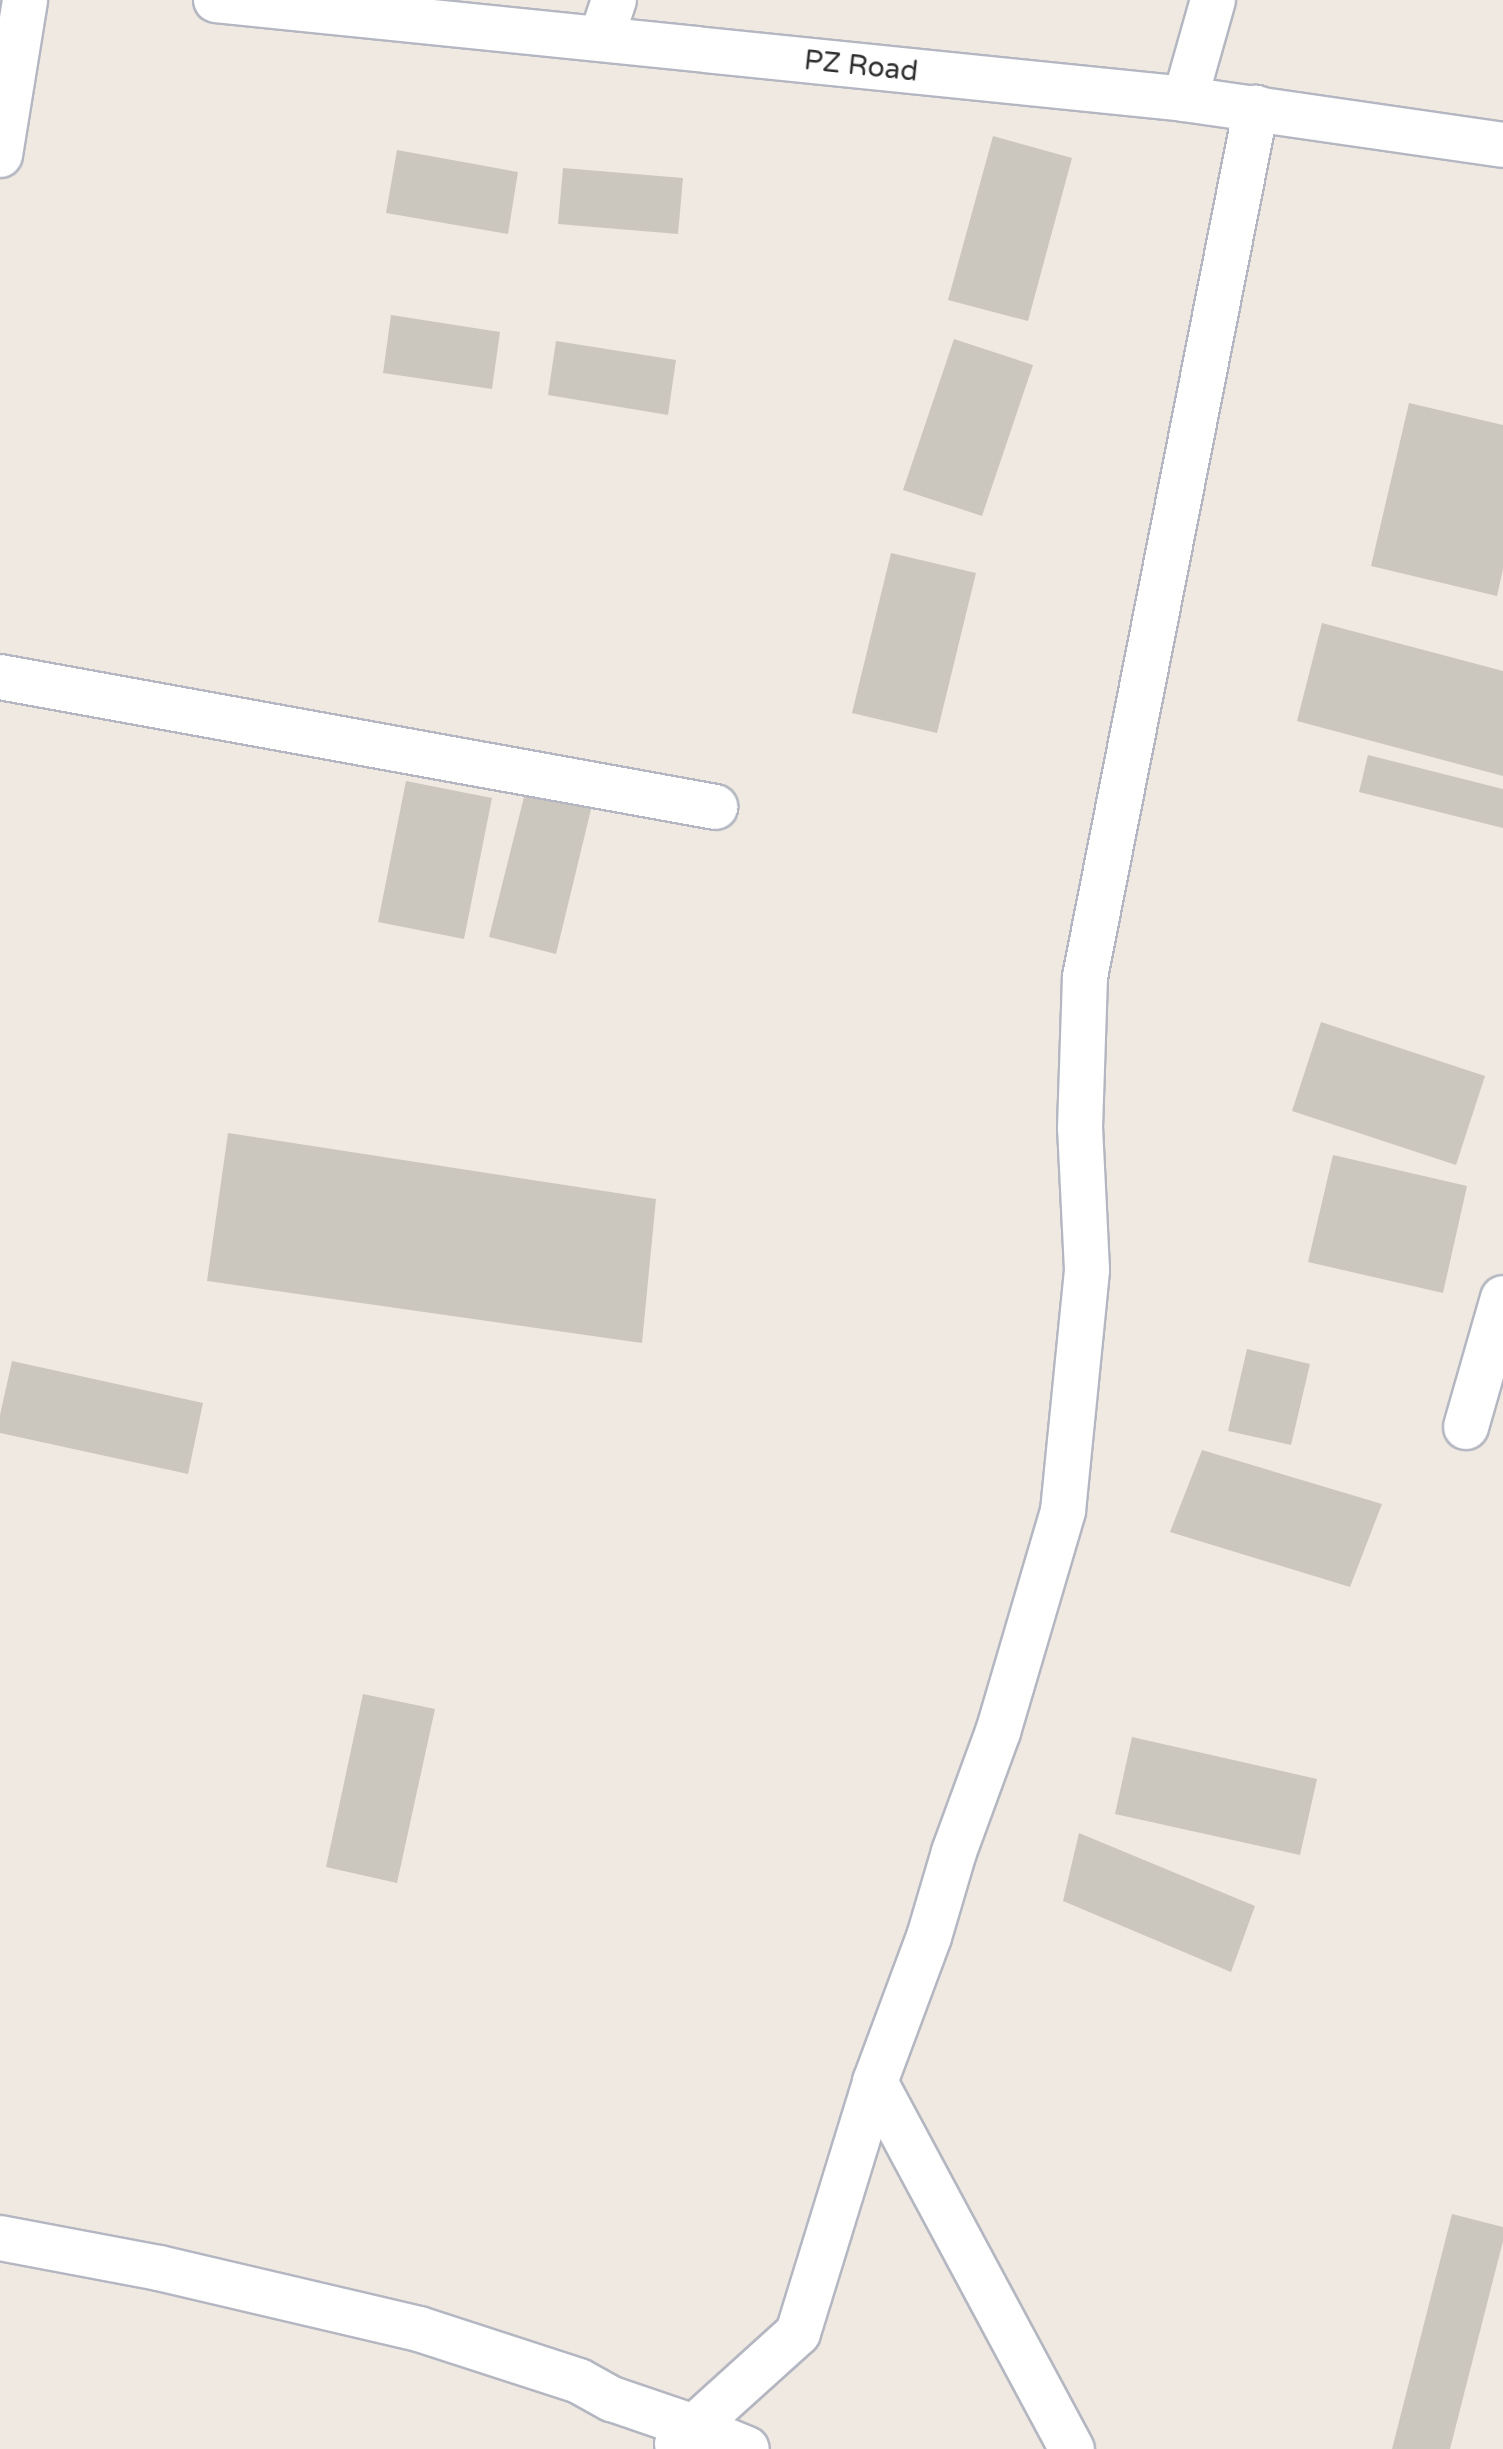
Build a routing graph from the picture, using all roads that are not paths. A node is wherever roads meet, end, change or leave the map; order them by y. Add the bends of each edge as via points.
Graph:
1 (25, 0) edge
2 (216, 0) edge
3 (1213, 0) edge
4 (607, 20) edge
5 (1185, 99) junction
6 (1256, 108) junction
7 (1503, 145) edge
8 (0, 155) edge
9 (0, 677) edge
10 (715, 807) dead end
11 (1503, 1298) edge
12 (1466, 1427) dead end
13 (875, 2082) junction
14 (0, 2238) edge
15 (684, 2438) edge
16 (747, 2449) edge
17 (1072, 2449) edge

1 - 8 street
2 - 4 street, PZ Road
3 - 5 street
4 - 5 street, PZ Road
5 - 6 street, PZ Road
6 - 7 street, PZ Road
6 - 13 street via 1085,977 1080,1128 1087,1270 1063,1511 998,1732
9 - 10 street
11 - 12 street
13 - 15 street via 798,2333
13 - 17 street
14 - 15 street via 159,2268 419,2329 579,2381
15 - 16 street

